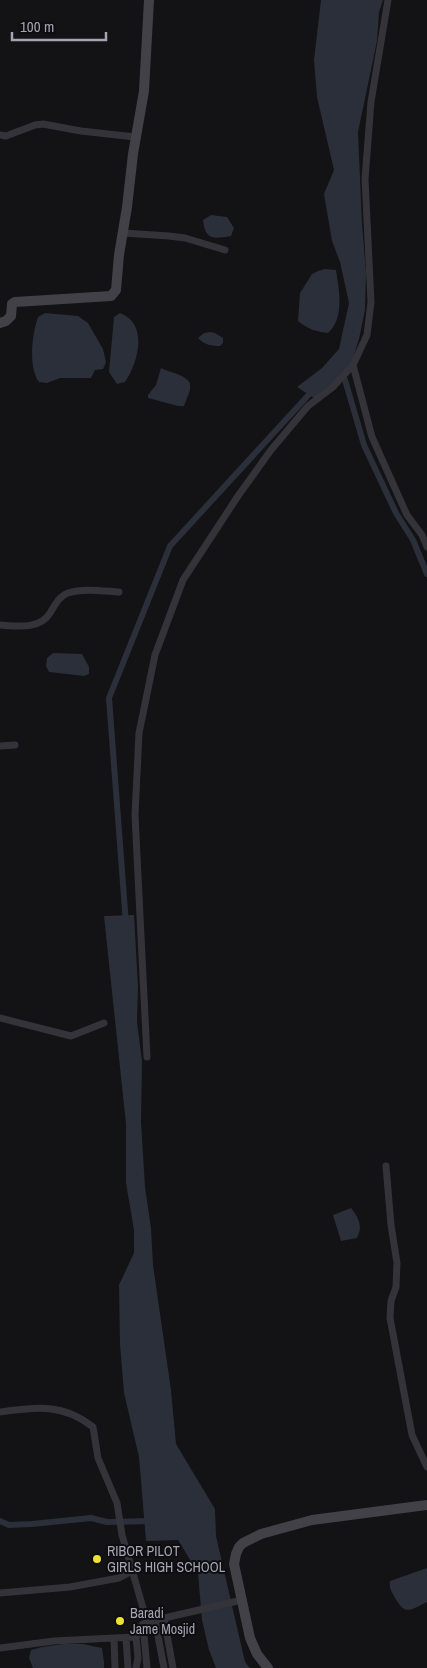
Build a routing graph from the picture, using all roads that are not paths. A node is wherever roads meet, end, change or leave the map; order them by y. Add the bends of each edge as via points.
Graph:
1 (150, 0) edge
2 (388, 0) edge
3 (0, 135) edge
4 (135, 137) junction
5 (123, 233) junction
6 (225, 250) dead end
7 (0, 323) edge
8 (351, 368) junction
9 (427, 546) edge
10 (119, 592) dead end
11 (0, 625) edge
12 (15, 745) dead end
13 (0, 746) edge
14 (0, 1018) edge
15 (104, 1023) dead end
16 (147, 1057) dead end
17 (386, 1166) dead end
18 (0, 1412) edge
19 (427, 1467) edge
20 (427, 1505) edge
21 (132, 1571) junction
22 (0, 1593) edge
23 (242, 1600) junction
24 (164, 1618) junction
25 (155, 1620) junction
26 (145, 1623) junction
27 (136, 1637) junction
28 (114, 1638) junction
29 (126, 1638) junction
30 (0, 1648) edge
31 (115, 1668) edge
32 (128, 1668) edge
33 (136, 1668) edge
34 (147, 1668) edge
35 (164, 1668) edge
36 (174, 1668) edge
37 (268, 1668) edge

1 - 4 street via 144,91
2 - 8 street via 371,102 365,179 371,302 367,335
3 - 4 street via 43,124
4 - 5 street
5 - 6 street via 185,238
5 - 7 street via 116,290 111,296 15,302 9,319
8 - 9 street via 372,438 408,515
8 - 16 street via 308,406 238,496 183,580 155,655 138,733 135,815
10 - 11 street via 67,593 54,604 50,614 33,625
12 - 13 street
14 - 15 street via 71,1036
17 - 19 street via 397,1263 390,1318 412,1435
18 - 21 street via 32,1408 63,1410 93,1427 98,1458 117,1503
20 - 23 street via 312,1520 252,1537 243,1543 234,1564
21 - 22 street via 119,1578 70,1587
21 - 26 street
23 - 24 street
23 - 37 street via 253,1646
24 - 25 street
24 - 36 street
25 - 26 street
25 - 35 street
26 - 27 street
26 - 34 street
27 - 29 street
27 - 33 street
28 - 29 street
28 - 30 street
28 - 31 street
29 - 32 street

